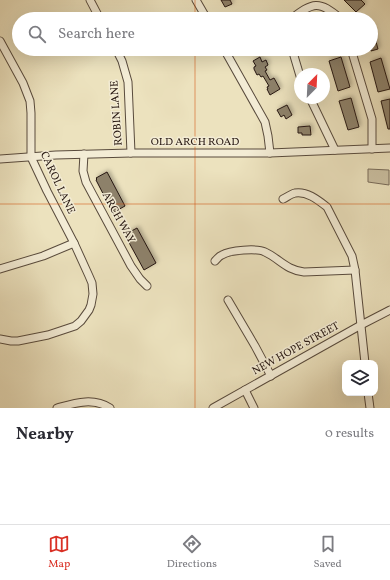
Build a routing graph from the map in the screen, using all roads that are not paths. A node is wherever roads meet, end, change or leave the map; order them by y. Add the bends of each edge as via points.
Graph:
1 (90, 0) edge
2 (196, 0) edge
3 (96, 12) edge
4 (203, 12) edge
5 (300, 12) edge
6 (334, 12) edge
7 (0, 41) edge
8 (120, 56) edge
9 (228, 56) edge
10 (294, 56) edge
11 (353, 56) edge
12 (298, 68) edge
13 (313, 104) edge
14 (390, 148) edge
15 (372, 149) junction
16 (335, 150) junction
17 (131, 153) junction
18 (270, 153) junction
19 (84, 154) junction
20 (31, 157) junction
21 (0, 159) edge
22 (283, 198) dead end
23 (74, 242) junction
24 (215, 262) dead end
25 (0, 269) edge
26 (355, 270) junction
27 (147, 286) dead end
28 (228, 300) dead end
29 (390, 310) edge
30 (360, 325) junction
31 (0, 339) edge
32 (365, 360) edge
33 (271, 376) junction
34 (245, 390) junction
35 (368, 396) edge
36 (57, 408) edge
37 (110, 408) edge
38 (213, 408) edge
39 (254, 408) edge
40 (370, 408) edge

1 - 3 street
2 - 4 street
5 - 6 street via 311,5 323,5
7 - 20 street, CAROL LANE via 30,101
8 - 17 street, ROBIN LANE via 128,82
9 - 18 street via 265,122
10 - 12 street
11 - 15 street via 372,119
13 - 16 street
14 - 15 street, OLD ARCH ROAD
15 - 16 street, OLD ARCH ROAD
16 - 18 street, OLD ARCH ROAD
17 - 18 street, OLD ARCH ROAD
17 - 19 street, OLD ARCH ROAD
19 - 20 street, OLD ARCH ROAD
19 - 27 street, ARCH WAY via 83,171 86,182 131,266
20 - 21 street, OLD ARCH ROAD
20 - 23 street, CAROL LANE
22 - 26 street via 294,193 307,194 327,207 352,256
23 - 25 street via 43,256
23 - 31 street, CAROL LANE via 92,283 91,305 85,316 75,326 48,335 18,341
24 - 26 street via 222,254 253,250 264,252 296,271
26 - 30 street
28 - 33 street
29 - 30 street, NEW HOPE STREET
30 - 32 street
30 - 33 street, NEW HOPE STREET
33 - 34 street, NEW HOPE STREET
34 - 38 street, NEW HOPE STREET
34 - 39 street
35 - 40 street
36 - 37 street via 91,401

